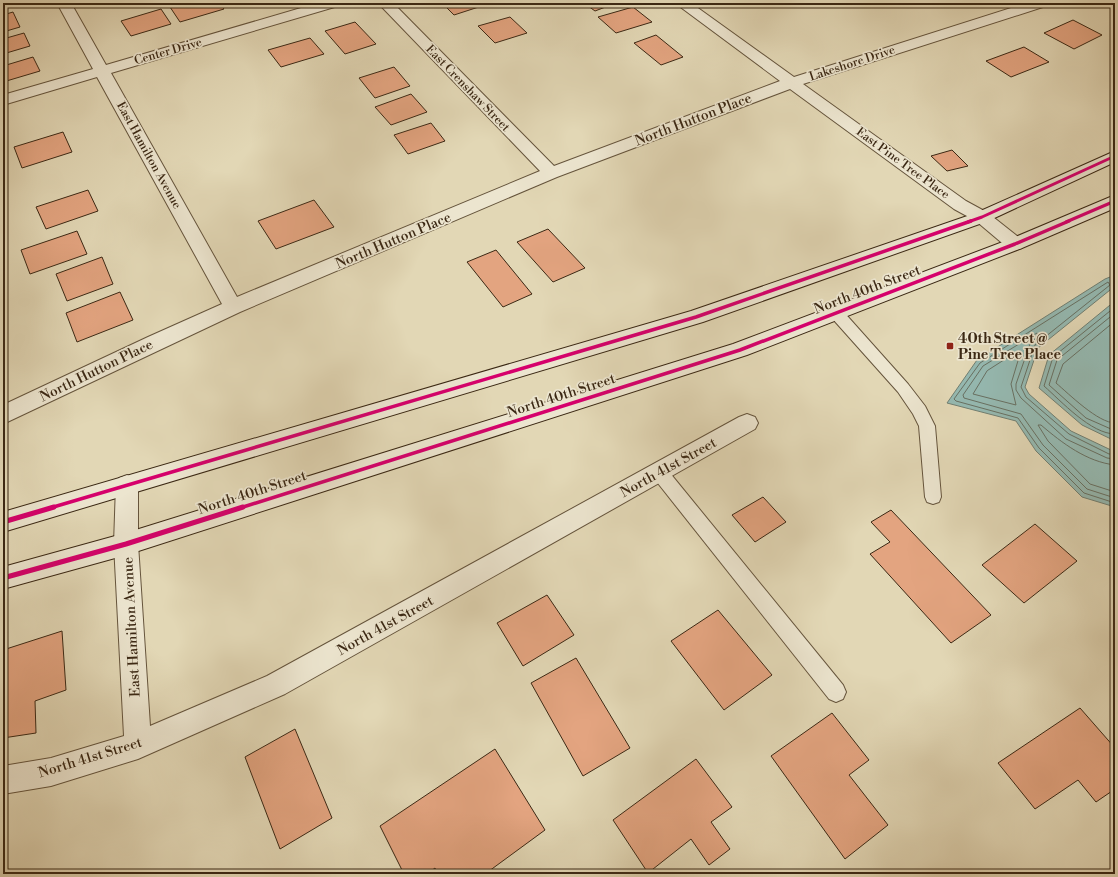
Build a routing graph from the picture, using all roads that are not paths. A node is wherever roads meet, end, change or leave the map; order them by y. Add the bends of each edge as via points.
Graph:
1 (64, 3) edge
2 (333, 3) edge
3 (385, 3) edge
4 (682, 3) edge
5 (1041, 3) edge
6 (102, 71) junction
7 (790, 82) junction
8 (3, 100) edge
9 (1115, 156) edge
10 (551, 173) junction
11 (1115, 201) edge
12 (982, 217) junction
13 (1015, 244) junction
14 (233, 307) junction
15 (836, 313) junction
16 (3, 416) edge
17 (747, 423) dead end
18 (659, 472) junction
19 (127, 485) junction
20 (933, 497) dead end
21 (3, 522) edge
22 (126, 544) junction
23 (3, 578) edge
24 (836, 692) dead end
25 (138, 744) junction
26 (3, 780) edge

1 - 6 street, East Hamilton Avenue
2 - 6 street, Center Drive
3 - 10 street, East Crenshaw Street
4 - 7 street, Lakeshore Drive
5 - 7 street, Lakeshore Drive
6 - 8 street, Center Drive
6 - 14 street, East Hamilton Avenue
7 - 10 street, North Hutton Place
7 - 12 street, East Pine Tree Place via 960,205
9 - 12 street, North 40th Street
10 - 14 street, North Hutton Place
11 - 13 street, North 40th Street
12 - 13 street, East Pine Tree Place
12 - 19 street, North 40th Street via 696,317
13 - 15 street, North 40th Street
14 - 16 street, North Hutton Place
15 - 20 lane via 904,388 919,410 927,426
15 - 22 street, North 40th Street via 740,350
17 - 18 street, North 41st Street
18 - 24 lane
18 - 25 street, North 41st Street via 276,685
19 - 21 street, North 40th Street
19 - 22 street, East Hamilton Avenue
22 - 23 street, North 40th Street
22 - 25 street, East Hamilton Avenue
25 - 26 street, North 41st Street via 51,772

